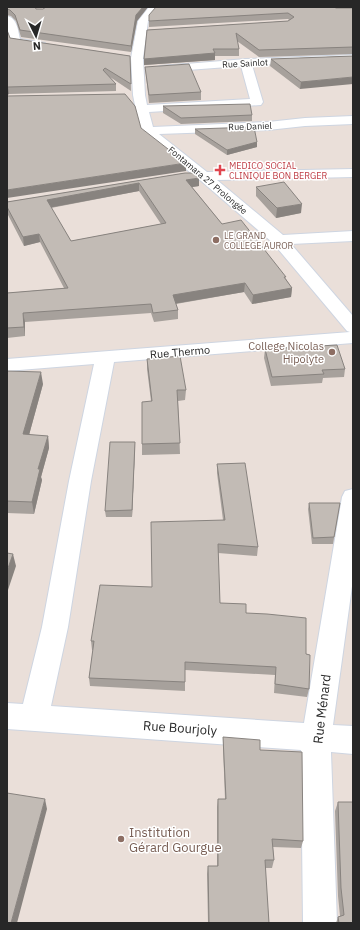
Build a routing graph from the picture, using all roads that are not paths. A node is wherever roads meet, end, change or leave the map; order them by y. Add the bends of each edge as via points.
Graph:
1 (154, 7) edge
2 (7, 19) edge
3 (53, 47) edge
4 (353, 58) edge
5 (246, 62) junction
6 (141, 65) junction
7 (124, 95) edge
8 (139, 95) junction
9 (143, 109) junction
10 (353, 120) edge
11 (147, 131) junction
12 (353, 173) edge
13 (185, 176) edge
14 (205, 177) junction
15 (353, 236) edge
16 (279, 240) junction
17 (353, 327) edge
18 (353, 338) edge
19 (105, 358) junction
20 (7, 365) edge
21 (353, 497) edge
22 (350, 530) edge
23 (20, 717) edge
24 (316, 739) junction
25 (353, 740) edge
26 (320, 923) edge

1 - 6 street via 143,21 146,31
2 - 3 street via 11,24 15,41
4 - 5 street, Rue Sainlot
5 - 6 street, Rue Sainlot
5 - 9 street via 257,102
6 - 8 street
7 - 8 street
8 - 9 street
9 - 11 street
10 - 11 street, Rue Daniel
11 - 14 street, Fontamara 27 Prolongée
12 - 14 street
13 - 14 street
14 - 16 street, Fontamara 27 Prolongée
15 - 16 street
16 - 17 street, Fontamara 27 Prolongée
18 - 19 street, Rue Thermo
19 - 20 street, Rue Thermo
19 - 23 street via 54,627
21 - 22 street, Rue Ménard
22 - 24 street, Rue Ménard
23 - 24 street, Rue Bourjoly
24 - 25 street, Rue Bourjoly
24 - 26 street, Rue Ménard

